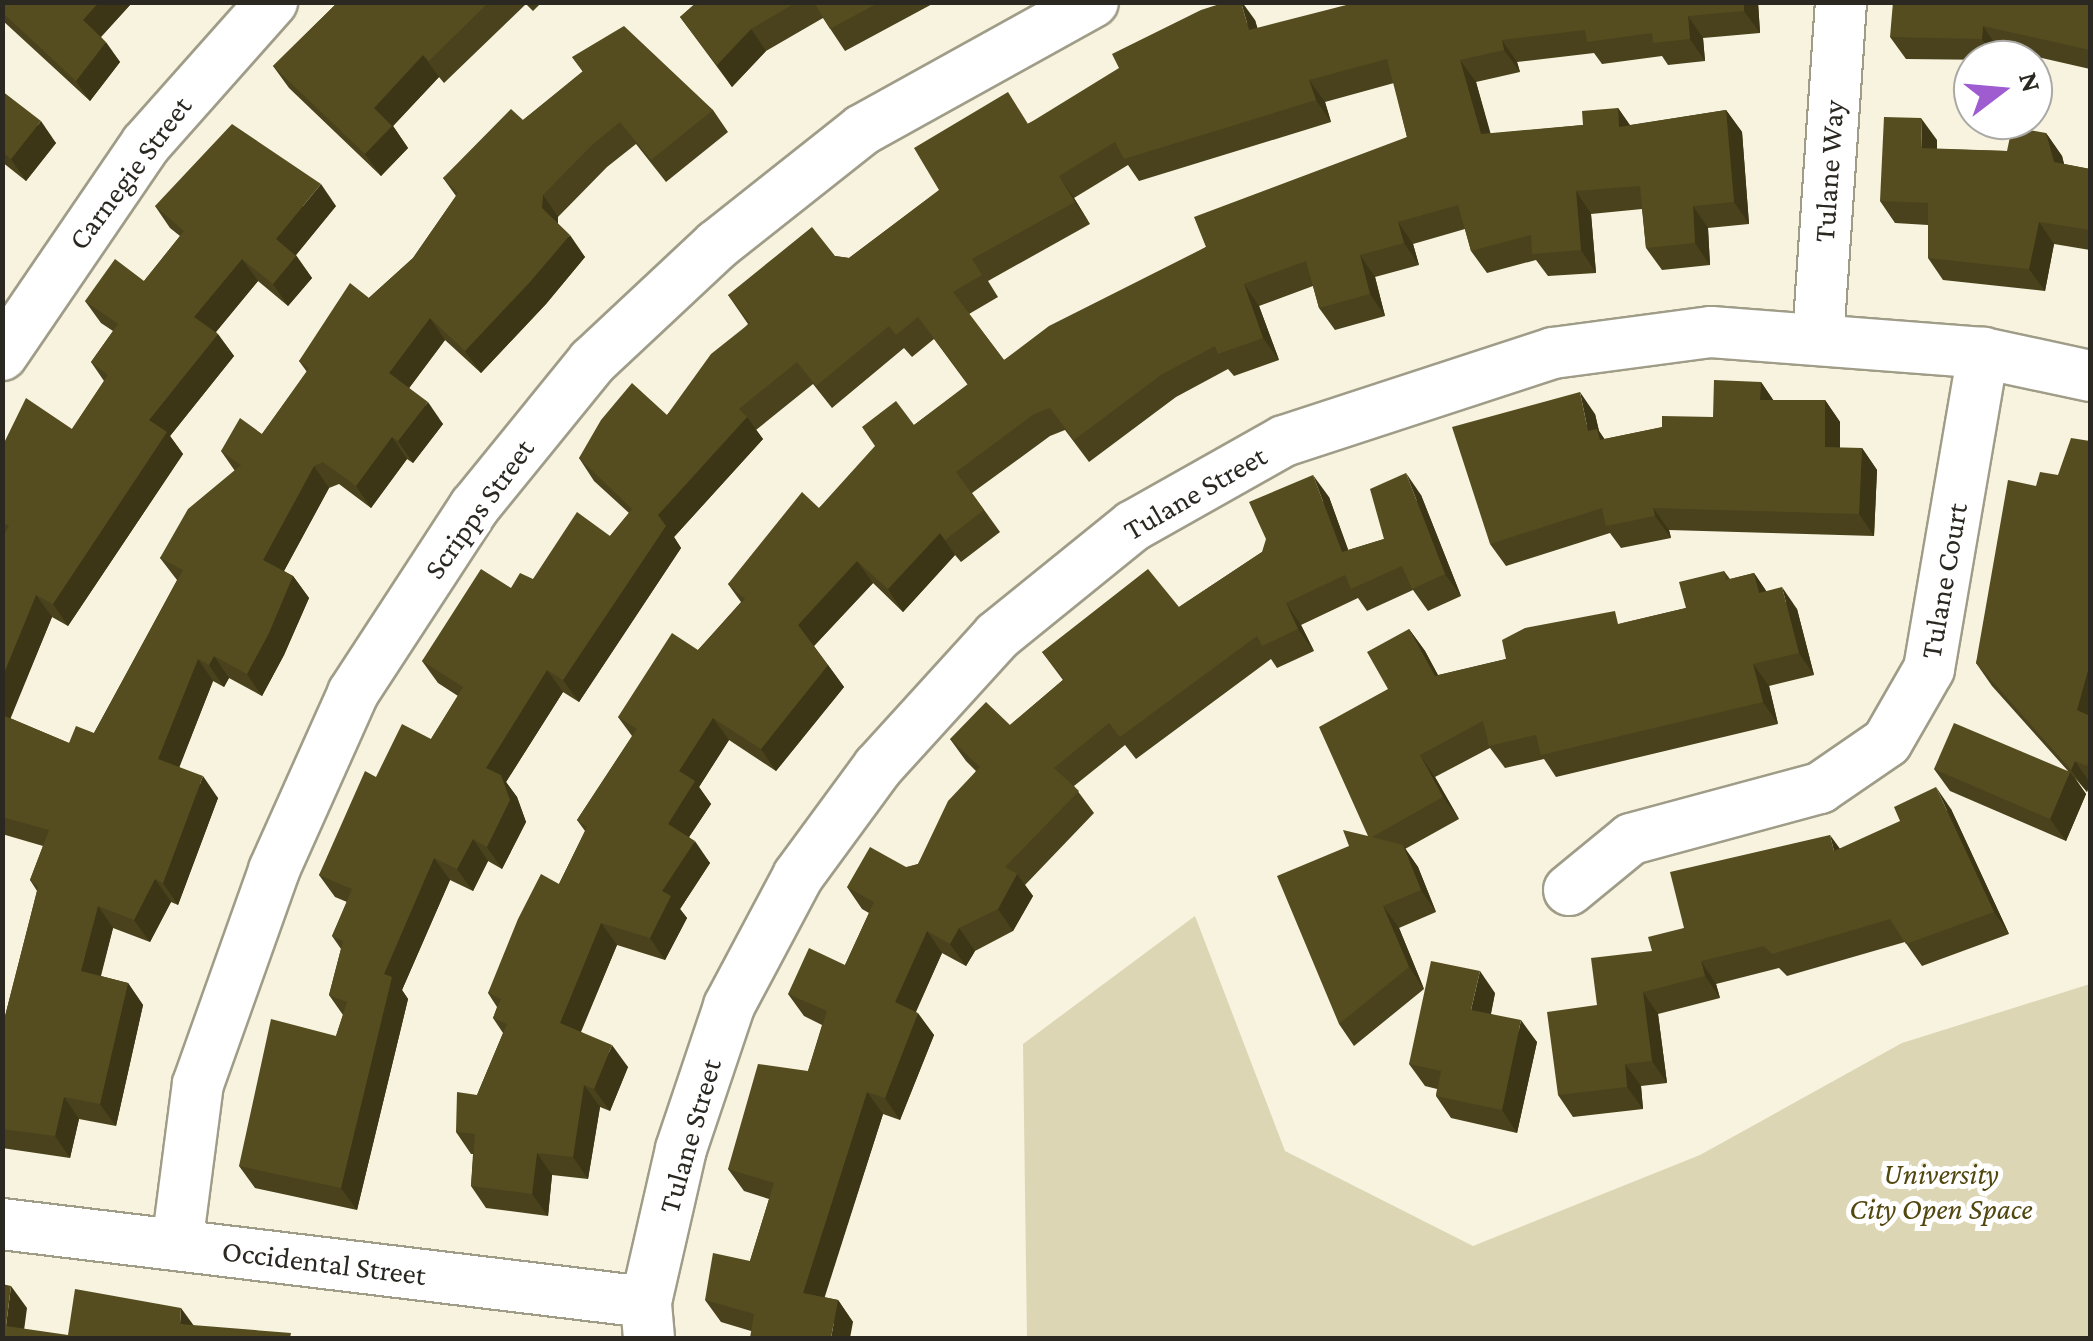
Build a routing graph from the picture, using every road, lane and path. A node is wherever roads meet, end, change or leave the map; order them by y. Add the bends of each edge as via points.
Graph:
1 (1841, 2) edge
2 (1084, 4) edge
3 (259, 7) edge
4 (1818, 339) junction
5 (1983, 353) junction
6 (2, 355) edge
7 (2090, 376) edge
8 (1569, 890) dead end
9 (2, 1224) edge
10 (177, 1245) junction
11 (648, 1320) edge

1 - 4 street, Tulane Way
2 - 10 street, Scripps Street via 862,130 717,245 592,362 475,506 354,693 274,870 198,1084
3 - 6 street, Carnegie Street via 146,144
4 - 5 street, Tulane Street
4 - 11 street, Tulane Street via 1712,332 1573,350 1417,391 1284,442 1132,526 996,636 866,782 798,876 738,990 681,1149
5 - 7 street, Tulane Street
5 - 8 street, Tulane Court via 1929,669 1887,742 1820,788 1631,838
9 - 10 street, Occidental Street
10 - 11 street, Occidental Street

